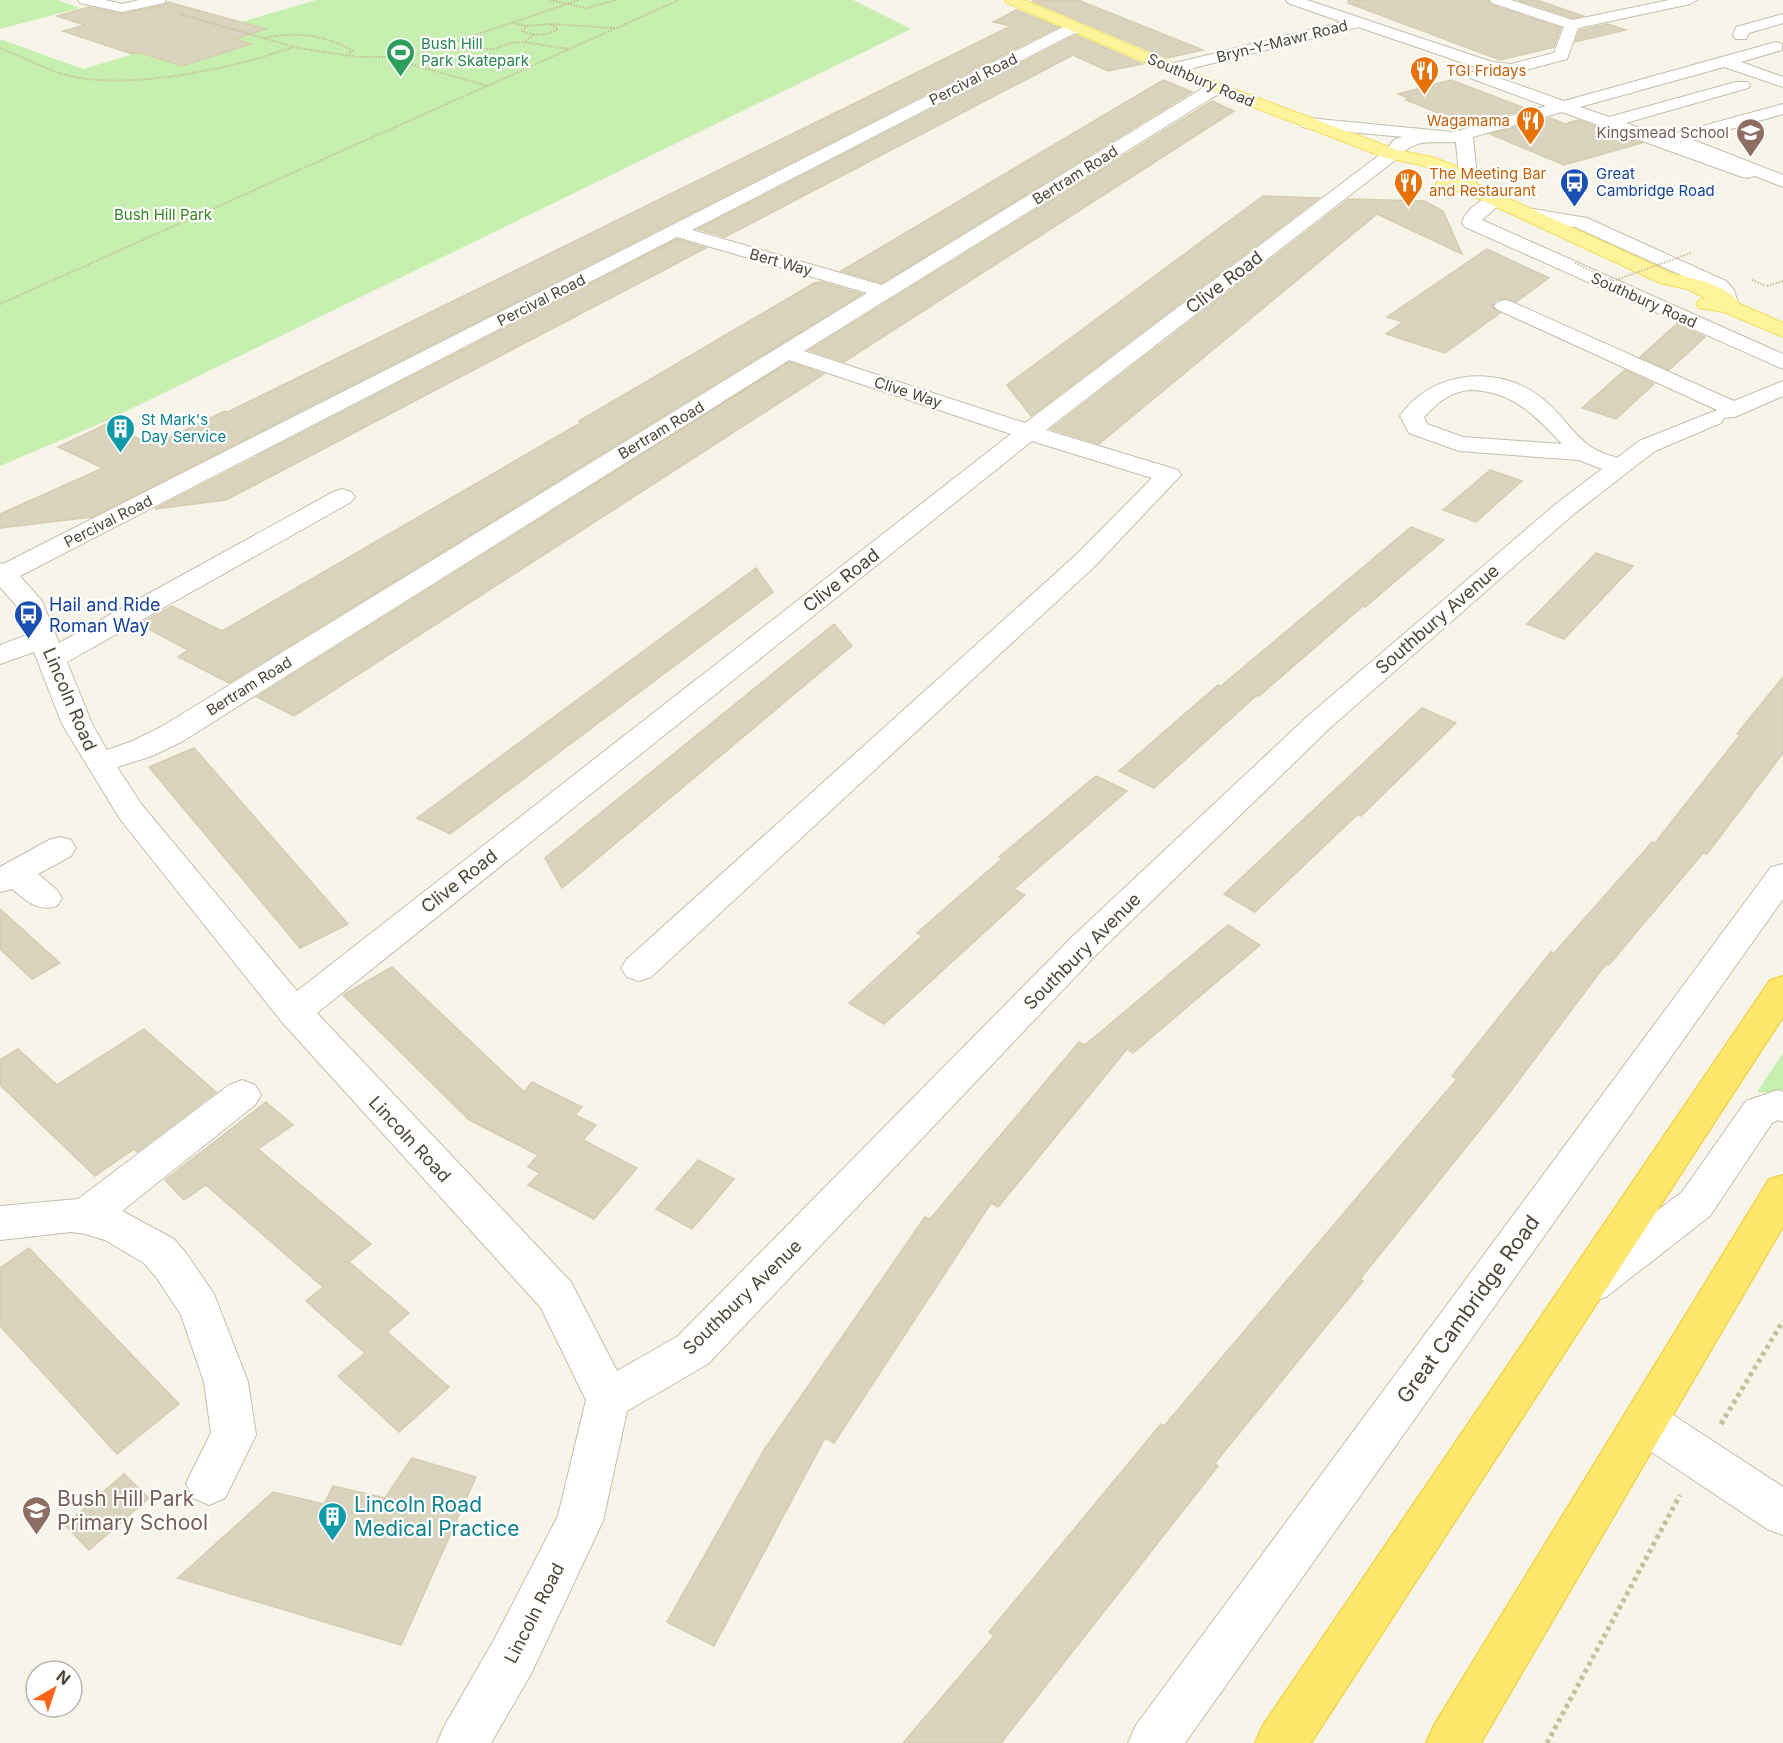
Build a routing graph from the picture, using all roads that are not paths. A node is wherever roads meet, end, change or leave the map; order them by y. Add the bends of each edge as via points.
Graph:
1 (85, 0) edge
2 (1012, 0) edge
3 (1293, 0) edge
4 (1497, 0) edge
5 (1690, 0) edge
6 (152, 2) edge
7 (1575, 18) junction
8 (1783, 18) edge
9 (1356, 23) junction
10 (1078, 28) junction
11 (1382, 41) dead end
12 (1780, 49) edge
13 (1753, 54) junction
14 (1661, 61) dead end
15 (1723, 62) junction
16 (1783, 64) edge
17 (1173, 68) junction
18 (1691, 70) junction
19 (1783, 83) edge
20 (1742, 86) junction
21 (1220, 89) junction
22 (1562, 106) junction
23 (1783, 109) edge
24 (1308, 123) junction
25 (1607, 123) junction
26 (1429, 136) junction
27 (1459, 136) junction
28 (1392, 154) junction
29 (1748, 173) dead end
30 (1783, 181) edge
31 (1468, 182) junction
32 (1497, 199) junction
33 (1533, 216) junction
34 (676, 231) junction
35 (885, 292) junction
36 (1728, 303) junction
37 (1505, 306) dead end
38 (1783, 331) edge
39 (788, 352) junction
40 (1783, 362) edge
41 (1783, 388) edge
42 (1724, 413) junction
43 (1028, 432) junction
44 (1583, 453) junction
45 (1619, 467) junction
46 (342, 497) dead end
47 (2, 572) edge
48 (48, 648) junction
49 (0, 655) edge
50 (99, 763) junction
51 (60, 848) dead end
52 (1783, 875) edge
53 (7, 877) edge
54 (45, 898) dead end
55 (639, 968) dead end
56 (1783, 989) edge
57 (294, 1012) junction
58 (242, 1095) dead end
59 (1783, 1107) edge
60 (1783, 1191) edge
61 (85, 1217) junction
62 (0, 1223) edge
63 (1582, 1290) junction
64 (608, 1399) junction
65 (1645, 1422) junction
66 (209, 1483) dead end
67 (1783, 1514) edge
68 (463, 1743) edge
69 (1154, 1743) edge
70 (1281, 1743) edge
71 (1452, 1743) edge

1 - 6 street via 122,8
2 - 10 main road, Southbury Road
3 - 9 street
4 - 7 street
5 - 7 street via 1599,21
7 - 9 street via 1561,56 1511,69 1490,67
8 - 12 street via 1741,30 1735,37
9 - 17 street, Bryn-Y-Mawr Road
10 - 17 main road, Southbury Road
10 - 34 street, Percival Road
11 - 22 street
12 - 13 street
13 - 15 street
13 - 16 street
14 - 18 street
15 - 18 street
15 - 19 street
17 - 21 main road, Southbury Road
18 - 20 street
18 - 22 street
19 - 20 street via 1756,90
20 - 25 street
21 - 24 main road, Southbury Road
21 - 35 street, Bertram Road via 1209,92
22 - 25 street
22 - 27 street
23 - 30 street via 1676,140
24 - 26 street
24 - 28 main road, Southbury Road
25 - 29 street
26 - 27 street
26 - 28 street, Clive Road via 1401,143
27 - 28 street via 1443,145
27 - 31 street
28 - 31 main road, Southbury Road via 1401,169 1438,184
28 - 43 street, Clive Road
31 - 32 main road, Southbury Road
32 - 33 main road, Southbury Road
32 - 40 street, Southbury Road via 1472,223
33 - 36 main road, Southbury Road via 1667,279 1672,291 1701,303
33 - 36 street, Southbury Road via 1580,222 1638,247 1719,285
34 - 35 street, Bert Way
34 - 47 street, Percival Road
35 - 39 street, Bertram Road
36 - 38 main road, Southbury Road
37 - 42 street
39 - 43 street, Clive Way
39 - 50 street, Bertram Road via 172,734
41 - 42 street
42 - 45 street, Southbury Avenue via 1647,446
43 - 55 street, Clive Way via 1169,475 1086,560
43 - 57 street, Clive Road
44 - 44 street via 1459,444 1417,428 1412,416 1446,387 1484,383 1528,399
44 - 45 street
45 - 64 street, Southbury Avenue via 1566,508 1320,721 1085,945 693,1350
46 - 48 street
47 - 48 street, Lincoln Road via 28,601
48 - 49 street
48 - 50 street, Lincoln Road via 77,724
50 - 57 street, Lincoln Road via 131,812
51 - 53 street
52 - 69 street, Great Cambridge Road
53 - 54 street
56 - 63 highway
57 - 64 street, Lincoln Road via 556,1295
58 - 61 street
59 - 63 street via 1759,1112 1696,1204
60 - 65 highway
61 - 62 street
61 - 66 street via 117,1226 159,1251 199,1307 226,1382 234,1435
63 - 70 highway
64 - 68 street, Lincoln Road via 580,1521 513,1656
65 - 67 street
65 - 71 highway

